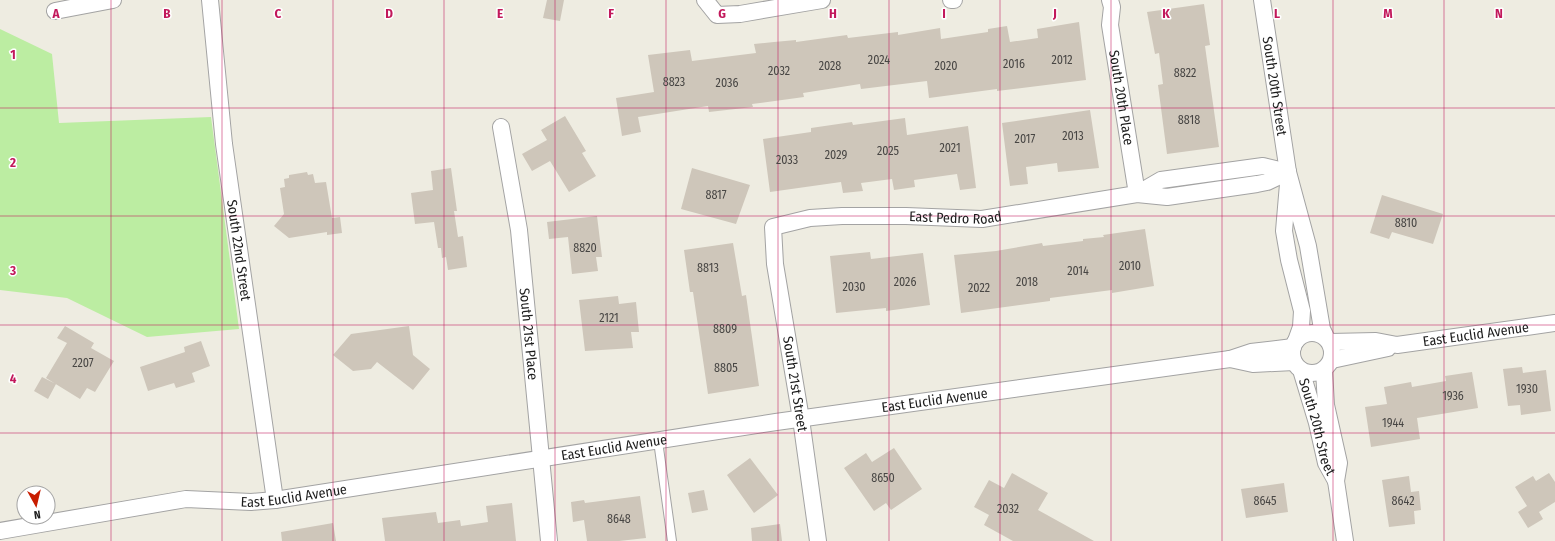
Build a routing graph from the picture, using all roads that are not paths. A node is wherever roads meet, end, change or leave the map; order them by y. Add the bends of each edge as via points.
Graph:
1 (113, 0) edge
2 (210, 0) edge
3 (705, 0) edge
4 (822, 0) edge
5 (1110, 0) edge
6 (1262, 0) edge
7 (55, 11) dead end
8 (501, 127) dead end
9 (1288, 172) junction
10 (1137, 194) junction
11 (773, 227) joint
12 (1555, 324) edge
13 (1328, 340) junction
14 (1397, 344) junction
15 (1296, 355) junction
16 (1328, 365) junction
17 (801, 419) junction
18 (658, 441) junction
19 (542, 458) junction
20 (1336, 481) junction
21 (275, 500) junction
22 (8, 534) edge
23 (549, 541) edge
24 (672, 541) edge
25 (818, 541) edge
26 (1345, 541) edge

1 - 7 street
2 - 21 street, South 22nd Street via 224,144
3 - 4 street via 717,15 740,14
5 - 10 street, South 20th Place via 1110,25
6 - 9 street, South 20th Street
8 - 19 street, South 21st Place via 519,230
9 - 10 street, East Pedro Road via 1257,184 1167,197
9 - 13 street, South 20th Street via 1308,246 1322,328
9 - 15 street, South 20th Street via 1284,231 1302,311
10 - 11 street, East Pedro Road via 982,219 906,216 810,218
11 - 17 street, South 21st Street via 775,264
12 - 14 street, East Euclid Avenue
13 - 14 street, East Euclid Avenue
13 - 15 street via 1313,332 1301,336
13 - 16 street via 1332,348
14 - 16 street, East Euclid Avenue
15 - 16 street via 1312,374
15 - 17 street, East Euclid Avenue via 1250,352 1230,359
15 - 20 street, South 20th Street via 1317,423 1326,463
16 - 20 street, South 20th Street via 1326,405 1339,463
17 - 18 street, East Euclid Avenue
17 - 25 street, South 21st Street
18 - 19 street, East Euclid Avenue
18 - 24 lane
19 - 21 street, East Euclid Avenue
19 - 23 street, South 21st Place
20 - 26 street, South 20th Street
21 - 22 street, East Euclid Avenue via 251,502 186,499

